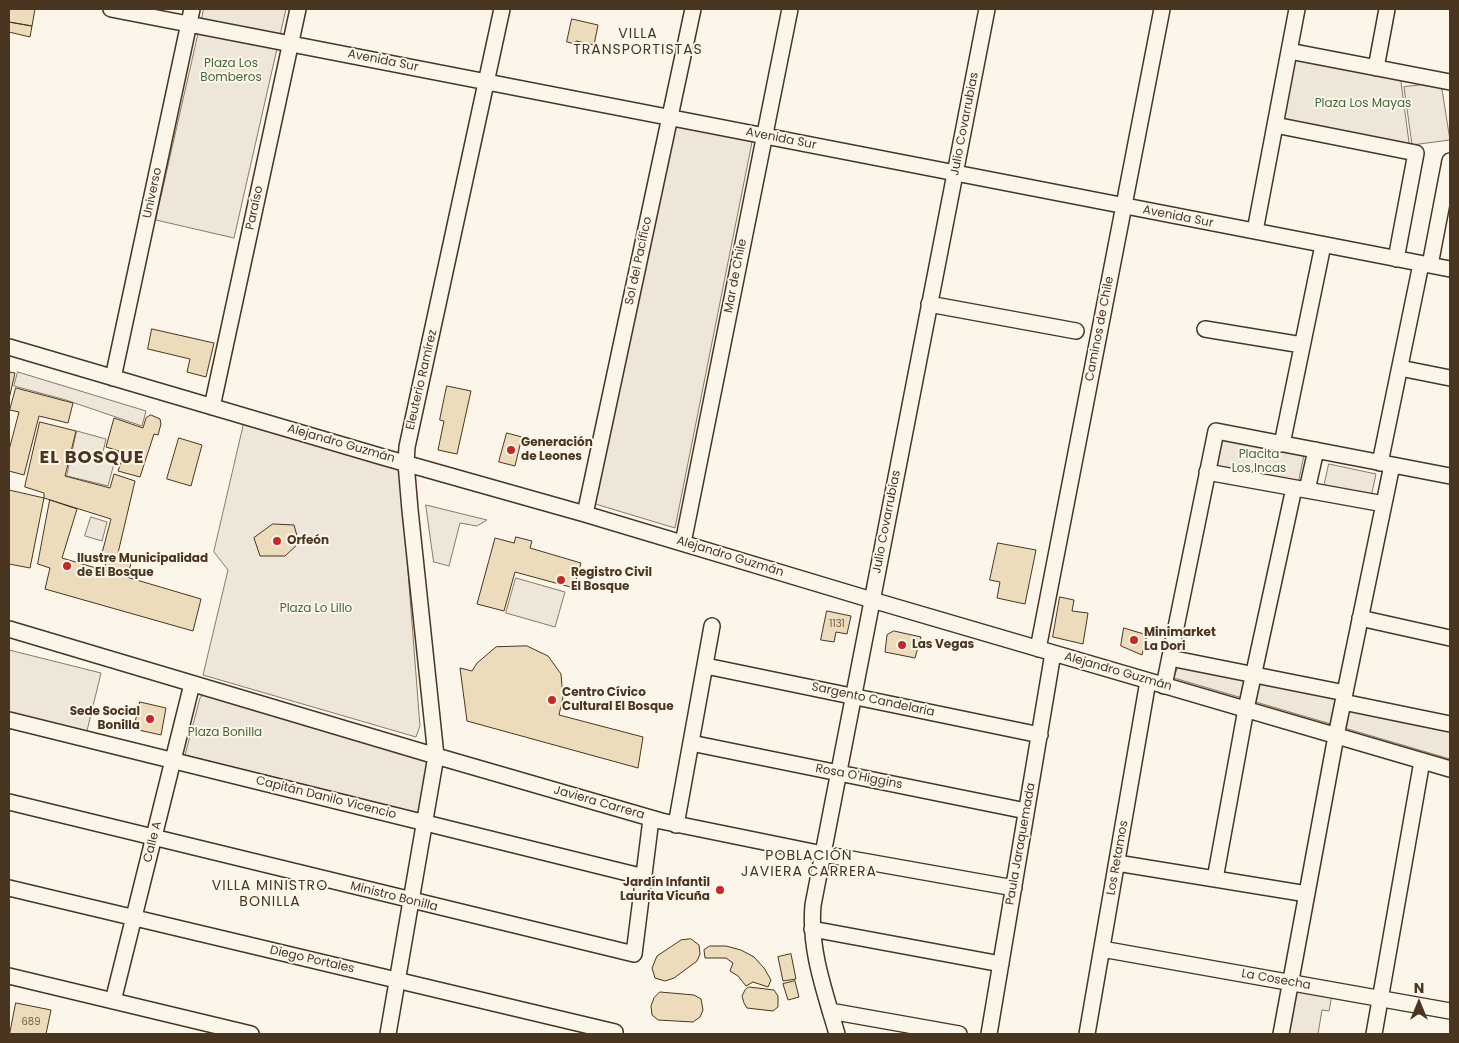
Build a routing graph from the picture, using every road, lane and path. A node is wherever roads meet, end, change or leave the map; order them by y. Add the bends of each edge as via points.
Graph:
1 (111, 9) edge
2 (192, 9) edge
3 (298, 9) edge
4 (502, 9) edge
5 (693, 9) edge
6 (790, 9) edge
7 (987, 9) edge
8 (1162, 9) edge
9 (1297, 9) edge
10 (1387, 9) edge
11 (189, 25) junction
12 (290, 44) junction
13 (1289, 51) junction
14 (1376, 68) junction
15 (487, 81) junction
16 (1450, 82) edge
17 (670, 118) junction
18 (1275, 125) junction
19 (764, 136) junction
20 (1450, 161) edge
21 (955, 173) junction
22 (1124, 206) junction
23 (1255, 231) junction
24 (1323, 245) junction
25 (1396, 259) junction
26 (1425, 265) junction
27 (1450, 269) edge
28 (930, 304) junction
29 (1205, 329) dead end
30 (1076, 331) dead end
31 (1302, 345) junction
32 (9, 347) edge
33 (1400, 368) junction
34 (113, 378) junction
35 (1450, 378) edge
36 (212, 407) junction
37 (1282, 444) junction
38 (1316, 450) junction
39 (406, 463) junction
40 (1386, 464) junction
41 (1207, 472) junction
42 (1450, 476) edge
43 (1301, 489) junction
44 (1384, 504) junction
45 (584, 514) junction
46 (683, 543) junction
47 (872, 600) junction
48 (1360, 618) junction
49 (712, 626) dead end
50 (9, 629) edge
51 (1450, 637) edge
52 (1038, 648) junction
53 (1053, 653) junction
54 (1170, 658) junction
55 (706, 666) junction
56 (1254, 674) junction
57 (1148, 681) junction
58 (192, 684) junction
59 (1164, 686) junction
60 (853, 696) junction
61 (1344, 698) junction
62 (1246, 710) junction
63 (9, 720) edge
64 (1450, 724) edge
65 (1040, 735) junction
66 (1336, 736) junction
67 (691, 743) junction
68 (436, 756) junction
69 (173, 760) junction
70 (1422, 761) junction
71 (1450, 769) edge
72 (838, 773) junction
73 (9, 802) edge
74 (1026, 811) junction
75 (651, 819) junction
76 (425, 822) junction
77 (676, 825) junction
78 (154, 838) junction
79 (823, 854) junction
80 (1117, 863) junction
81 (644, 877) junction
82 (1215, 879) junction
83 (9, 888) edge
84 (1014, 888) junction
85 (1307, 894) junction
86 (411, 901) junction
87 (134, 918) junction
88 (812, 929) junction
89 (1102, 949) junction
90 (1000, 964) junction
91 (9, 976) edge
92 (398, 981) junction
93 (1290, 983) junction
94 (1380, 999) junction
95 (113, 1001) junction
96 (830, 1010) junction
97 (1450, 1011) edge
98 (615, 1032) dead end
99 (251, 1034) edge
100 (388, 1034) edge
101 (837, 1034) edge
102 (960, 1034) edge
103 (989, 1034) edge
104 (1087, 1034) edge
105 (1281, 1034) edge
106 (1374, 1034) edge

1 - 11 street, Avenida Sur
2 - 11 street, Universo
3 - 12 street, Paraíso
4 - 15 street, Eleuterio Ramírez
5 - 17 street, Sol del Pacífico
6 - 19 street, Mar de Chile
7 - 21 street, Julio Covarrubias
8 - 22 street, Caminos de Chile
9 - 13 street
10 - 14 street
11 - 12 street, Avenida Sur
11 - 34 street, Universo
12 - 15 street, Avenida Sur
12 - 36 street, Paraíso
13 - 14 street
13 - 18 street
14 - 16 street
15 - 17 street, Avenida Sur
15 - 39 street, Eleuterio Ramírez
17 - 19 street, Avenida Sur
17 - 45 street, Sol del Pacífico
18 - 23 street
18 - 25 street via 1416,153
19 - 21 street, Avenida Sur
19 - 46 street, Mar de Chile
20 - 26 street
21 - 22 street, Avenida Sur
21 - 28 street, Julio Covarrubias
22 - 23 street, Avenida Sur
22 - 52 street, Caminos de Chile
23 - 24 street, Avenida Sur
24 - 25 street, Avenida Sur
24 - 31 street
25 - 26 street, Avenida Sur
26 - 27 street, Avenida Sur
26 - 33 street
28 - 30 street
28 - 47 street, Julio Covarrubias
29 - 31 street
31 - 37 street
32 - 34 street, Alejandro Guzmán
33 - 35 street
33 - 40 street
34 - 36 street, Alejandro Guzmán
36 - 39 street, Alejandro Guzmán
37 - 38 street
37 - 41 street via 1216,431
38 - 40 street
38 - 43 street
39 - 45 street, Alejandro Guzmán
39 - 68 street, Eleuterio Ramírez
40 - 42 street
40 - 44 street
41 - 43 street
41 - 54 street
43 - 44 street
43 - 56 street
44 - 48 street
45 - 46 street, Alejandro Guzmán
46 - 47 street, Alejandro Guzmán
47 - 52 street, Alejandro Guzmán
47 - 60 street, Julio Covarrubias
48 - 51 street
48 - 61 street
49 - 55 street
50 - 58 street, Javiera Carrera
52 - 53 street, Alejandro Guzmán
53 - 57 street, Alejandro Guzmán
53 - 65 street, Paula Jaraquemada
54 - 56 street
54 - 59 street
55 - 60 street, Sargento Candelaria
55 - 67 street
56 - 61 street
56 - 62 street
57 - 59 street, Alejandro Guzmán
57 - 80 street, Los Retamos
58 - 68 street, Javiera Carrera
58 - 69 street, Calle A
59 - 62 street, Alejandro Guzmán
60 - 65 street, Sargento Candelaria
60 - 72 street, Julio Covarrubias
61 - 64 street
61 - 66 street
62 - 66 street, Alejandro Guzmán
62 - 82 street
63 - 69 street, Capitán Danilo Vicencio
65 - 74 street, Paula Jaraquemada
66 - 70 street, Alejandro Guzmán
66 - 85 street
67 - 72 street, Rosa O'Higgins
67 - 77 street
68 - 75 street, Javiera Carrera
68 - 76 street, Eleuterio Ramírez
69 - 76 street, Capitán Danilo Vicencio
69 - 78 street, Calle A
70 - 71 street, Alejandro Guzmán
70 - 94 street
72 - 74 street, Rosa O'Higgins
72 - 79 street, Julio Covarrubias
73 - 78 street, Ministro Bonilla
74 - 84 street, Paula Jaraquemada
75 - 77 street, Javiera Carrera
75 - 81 street
76 - 81 street, Capitán Danilo Vicencio
76 - 86 street, Eleuterio Ramírez
77 - 79 street, Javiera Carrera
78 - 86 street, Ministro Bonilla
78 - 87 street, Calle A
79 - 84 street, Javiera Carrera
79 - 88 street, Julio Covarrubias
80 - 82 street
80 - 89 street, Los Retamos
81 - 86 street, Ministro Bonilla via 634,954
82 - 85 street
83 - 87 street, Diego Portales
84 - 90 street, Paula Jaraquemada
85 - 93 street
86 - 92 street, Eleuterio Ramírez
87 - 92 street, Diego Portales
87 - 95 street, Calle A
88 - 90 street
88 - 96 street, Julio Covarrubias via 816,960
89 - 93 street, La Cosecha
89 - 104 street, Los Retamos
90 - 103 street, Paula Jaraquemada
91 - 95 street
92 - 98 street, Diego Portales
92 - 100 street, Eleuterio Ramírez
93 - 94 street, La Cosecha
93 - 105 street
94 - 97 street, La Cosecha
94 - 106 street
95 - 99 street
96 - 101 street, Julio Covarrubias
96 - 102 street

